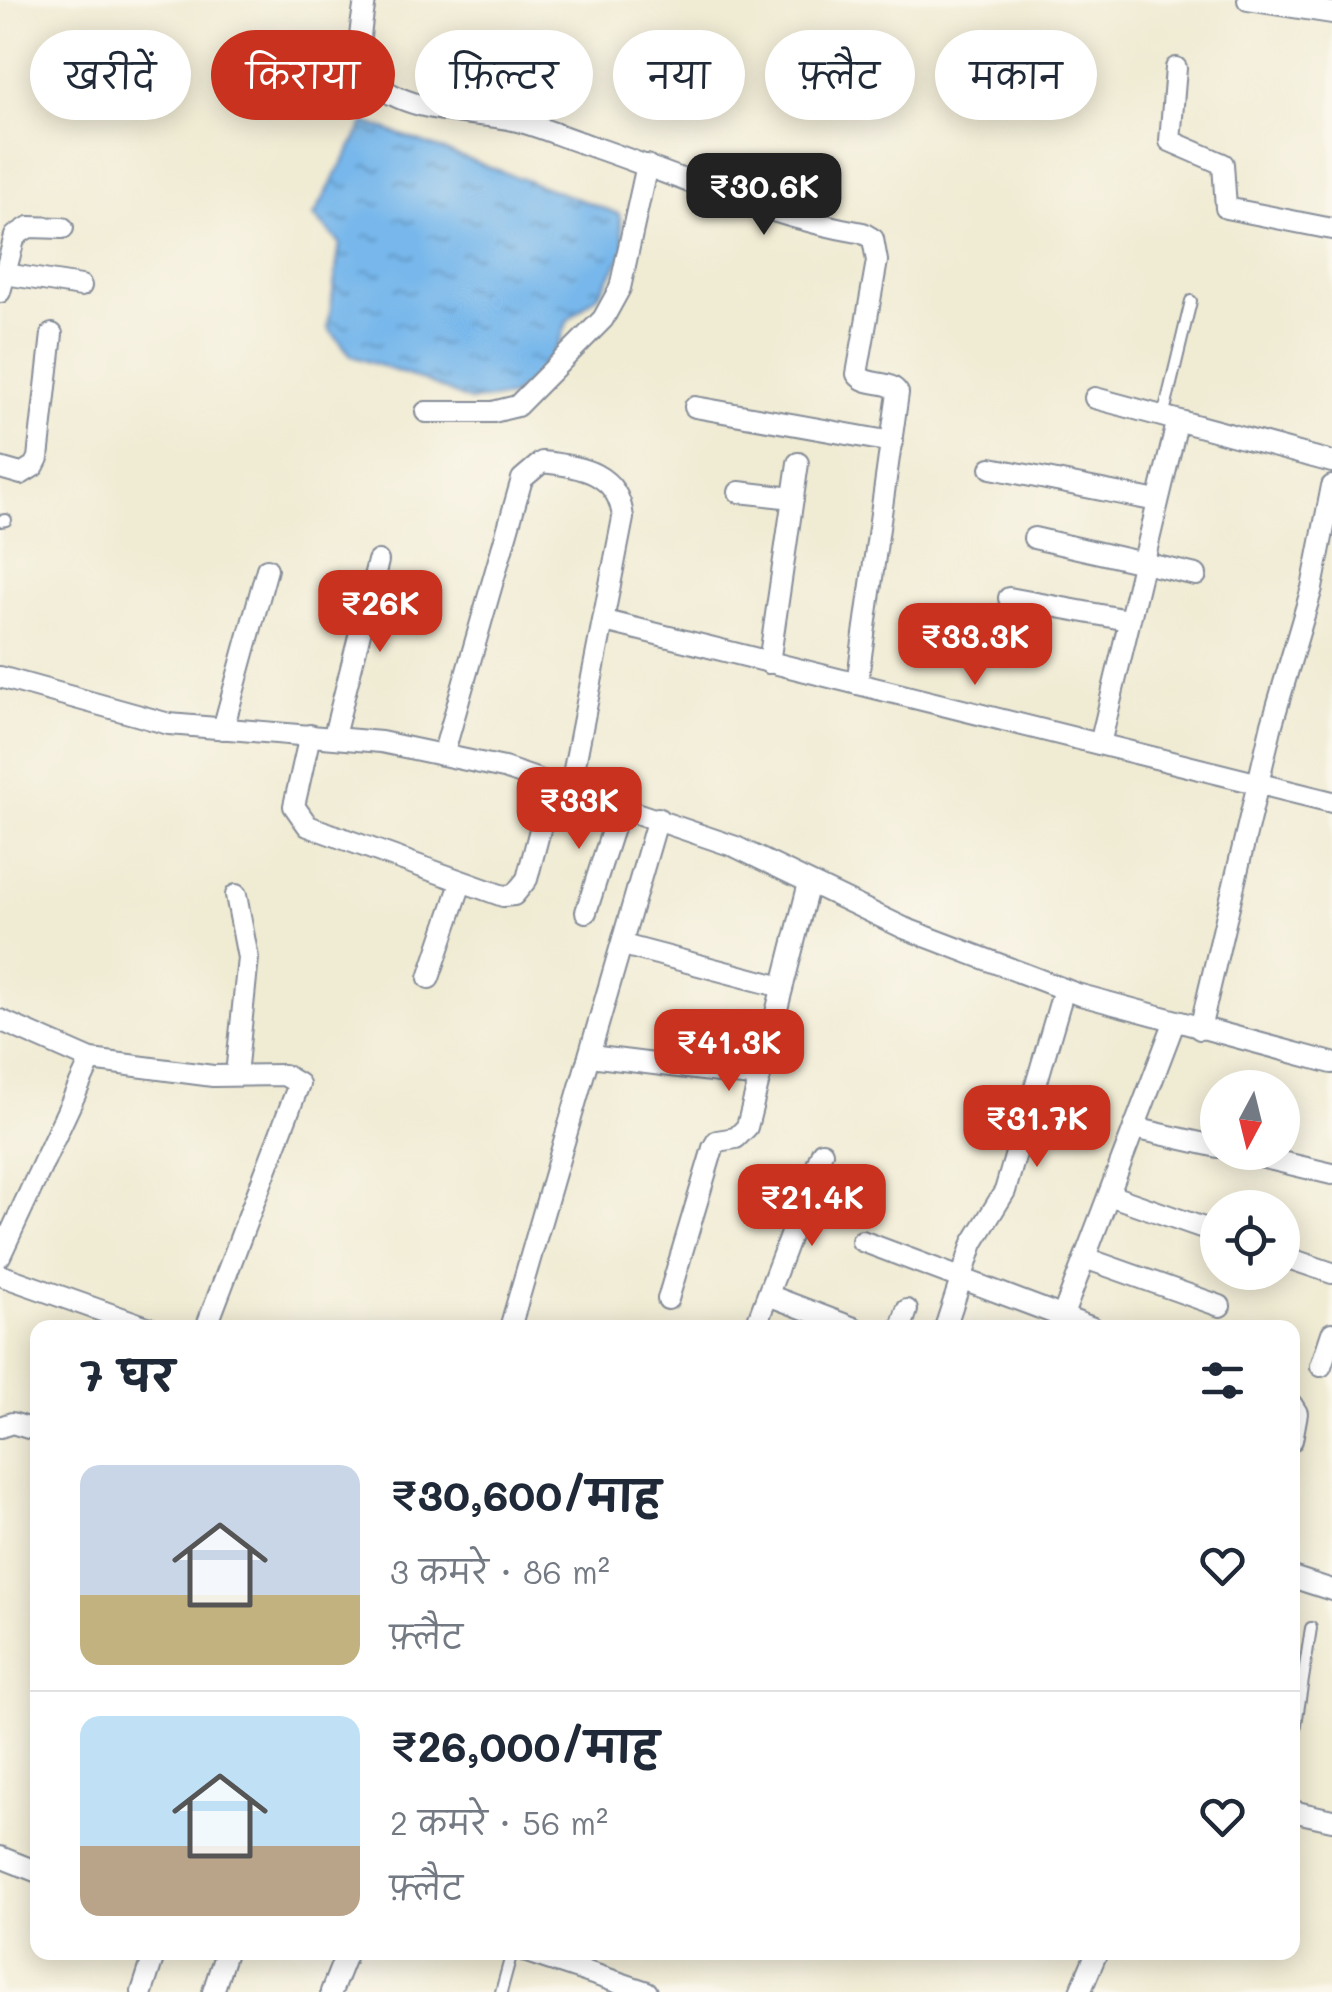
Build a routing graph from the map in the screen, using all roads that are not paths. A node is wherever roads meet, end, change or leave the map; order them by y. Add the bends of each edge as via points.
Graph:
1 (365, 0) edge
2 (1248, 0) edge
3 (1332, 13) edge
4 (1176, 68) dead end
5 (648, 165) junction
6 (63, 228) dead end
7 (1332, 229) edge
8 (2, 283) edge
9 (80, 286) dead end
10 (1191, 301) dead end
11 (52, 334) dead end
12 (1095, 398) dead end
13 (695, 408) dead end
14 (426, 412) dead end
15 (1170, 420) junction
16 (892, 442) junction
17 (1332, 462) edge
18 (798, 463) dead end
19 (0, 468) edge
20 (991, 468) dead end
21 (1332, 486) edge
22 (738, 492) dead end
23 (793, 498) junction
24 (1157, 501) junction
25 (1034, 538) dead end
26 (378, 561) dead end
27 (1142, 562) junction
28 (267, 569) dead end
29 (1196, 576) dead end
30 (1009, 598) dead end
31 (1128, 620) junction
32 (605, 621) junction
33 (768, 664) junction
34 (0, 677) edge
35 (857, 684) junction
36 (223, 729) junction
37 (310, 735) junction
38 (334, 736) junction
39 (1100, 744) junction
40 (444, 752) junction
41 (1259, 782) junction
42 (561, 787) junction
43 (1332, 802) edge
44 (620, 806) junction
45 (658, 818) junction
46 (461, 882) junction
47 (809, 883) junction
48 (236, 895) dead end
49 (586, 912) dead end
50 (623, 945) junction
51 (429, 978) dead end
52 (782, 987) junction
53 (1064, 989) junction
54 (0, 1020) edge
55 (1174, 1022) junction
56 (1200, 1029) junction
57 (590, 1056) junction
58 (91, 1060) junction
59 (1332, 1064) edge
60 (236, 1075) junction
61 (760, 1077) junction
62 (1134, 1128) junction
63 (1200, 1144) edge
64 (822, 1152) dead end
65 (1300, 1166) edge
66 (1332, 1174) edge
67 (1109, 1195) junction
68 (1200, 1227) edge
69 (862, 1241) dead end
70 (0, 1256) edge
71 (1084, 1258) junction
72 (1300, 1262) edge
73 (1332, 1273) edge
74 (0, 1274) edge
75 (962, 1279) junction
76 (768, 1295) junction
77 (668, 1299) dead end
78 (1220, 1306) dead end
79 (127, 1320) edge
80 (209, 1320) edge
81 (512, 1320) edge
82 (758, 1320) edge
83 (833, 1320) edge
84 (948, 1320) edge
85 (1055, 1320) edge
86 (1061, 1320) edge
87 (1332, 1334) edge
88 (1321, 1366) dead end
89 (0, 1427) edge
90 (30, 1429) edge
91 (1300, 1580) edge
92 (1332, 1590) edge
93 (1312, 1628) dead end
94 (1300, 1701) edge
95 (1300, 1813) edge
96 (1332, 1820) edge
97 (0, 1858) edge
98 (30, 1869) edge
99 (153, 1960) edge
100 (223, 1960) edge
101 (343, 1960) edge
102 (510, 1960) edge
103 (571, 1960) edge
104 (1094, 1960) edge
105 (614, 1987) edge
106 (142, 1992) edge
107 (213, 1992) edge
108 (331, 1992) edge
109 (501, 1992) edge
110 (647, 1992) edge
111 (1080, 1992) edge

1 - 5 street via 360,56 375,84 457,114 510,120
2 - 3 street
4 - 7 street via 1170,141 1223,164 1226,208
5 - 14 street via 620,288 604,318 517,406
5 - 16 street via 779,216 874,239 877,261 857,374 897,388
6 - 8 street via 22,228 10,244
8 - 9 street
10 - 15 lane
11 - 19 street via 38,458 21,474
12 - 15 street
13 - 16 street
15 - 17 street
15 - 24 street
16 - 35 street
18 - 23 street
20 - 24 street
21 - 41 street via 1312,588
22 - 23 street
23 - 33 street
24 - 27 street
25 - 27 street
26 - 38 street
27 - 29 street
27 - 31 street
28 - 36 street
30 - 31 street
31 - 39 street
32 - 33 street
32 - 40 street via 621,496 580,466 542,462 522,479
32 - 42 street
33 - 35 street
34 - 36 street via 169,724
35 - 39 street
36 - 37 street
37 - 38 street
37 - 46 street via 294,806 298,817 322,834
38 - 40 street
39 - 41 street
40 - 42 street
41 - 43 street
41 - 56 street
42 - 44 street
42 - 46 street via 520,890 503,896
44 - 45 street
44 - 49 street
45 - 47 street via 736,846
45 - 50 street
46 - 51 street
47 - 52 street
47 - 53 street via 904,928
48 - 60 street via 248,958
50 - 52 street
50 - 57 street
52 - 61 street
53 - 55 street
53 - 75 street via 1005,1192 973,1242
54 - 58 street
55 - 56 street
55 - 62 street
56 - 59 street
57 - 61 street
57 - 81 street
58 - 60 street
58 - 70 street
60 - 80 street via 284,1074 299,1084
61 - 77 street via 742,1135 723,1137 713,1148
62 - 63 street
62 - 67 street
64 - 76 street
65 - 66 street
67 - 68 street
67 - 71 street
69 - 75 street
71 - 78 street
71 - 86 street
72 - 73 street
74 - 79 street
75 - 84 street
75 - 85 street
76 - 82 street
76 - 83 street
87 - 88 street
89 - 90 street
91 - 92 street
93 - 94 lane
95 - 96 street
97 - 98 street
99 - 106 street
100 - 107 street
101 - 108 street
102 - 109 lane
103 - 105 street
104 - 111 street
105 - 110 street

